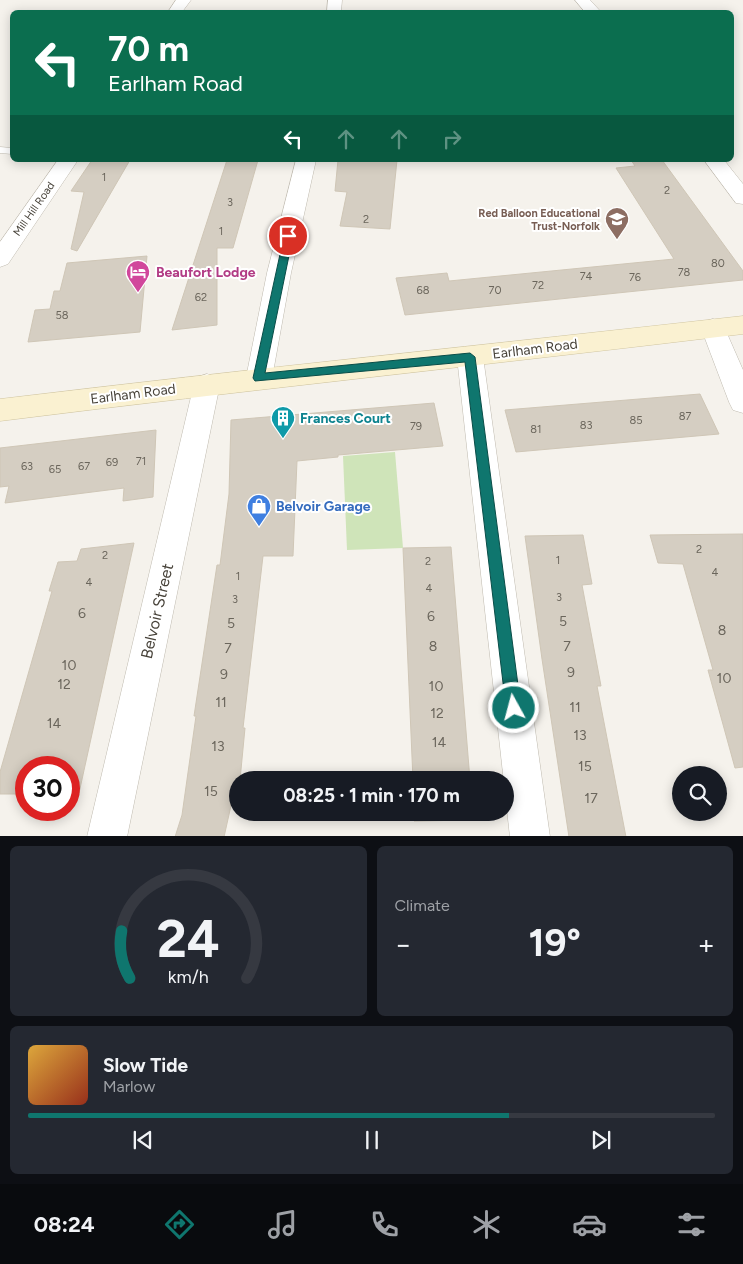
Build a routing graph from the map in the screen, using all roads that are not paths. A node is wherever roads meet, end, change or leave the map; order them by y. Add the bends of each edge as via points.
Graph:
1 (582, 0) edge
2 (591, 10) edge
3 (67, 162) edge
4 (306, 162) edge
5 (716, 162) edge
6 (743, 198) edge
7 (0, 259) edge
8 (743, 325) edge
9 (713, 328) junction
10 (470, 357) junction
11 (259, 378) junction
12 (207, 384) junction
13 (743, 402) edge
14 (0, 410) edge
15 (107, 836) edge
16 (530, 836) edge

1 - 2 street
3 - 7 street, Mill Hill Road
4 - 11 street via 279,273
5 - 6 street
8 - 9 main road, Earlham Road
9 - 10 main road, Earlham Road
9 - 13 street
10 - 11 main road, Earlham Road
10 - 16 street
11 - 12 main road, Earlham Road
12 - 14 main road, Earlham Road
12 - 15 street, Belvoir Street

